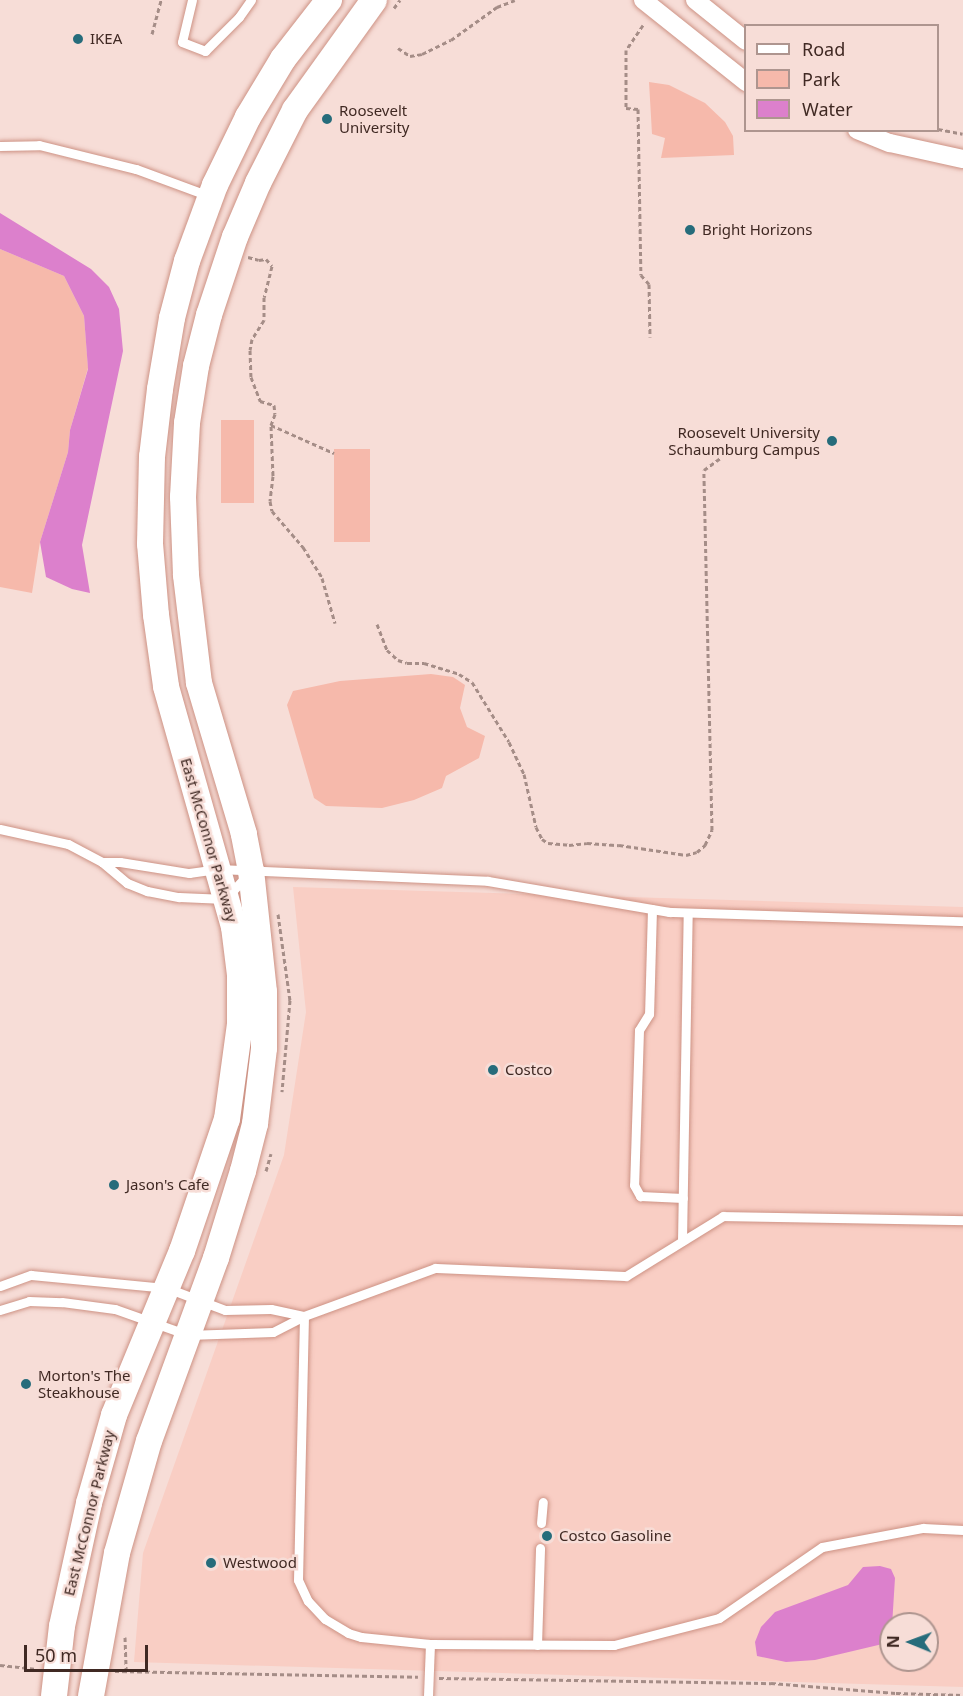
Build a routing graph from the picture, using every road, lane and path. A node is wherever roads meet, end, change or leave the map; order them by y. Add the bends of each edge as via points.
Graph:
1 (161, 0) edge
2 (192, 0) edge
3 (244, 0) edge
4 (251, 0) edge
5 (329, 0) edge
6 (374, 0) edge
7 (515, 0) edge
8 (643, 0) edge
9 (695, 0) edge
10 (239, 17) junction
11 (643, 26) dead end
12 (152, 34) dead end
13 (744, 39) edge
14 (398, 48) dead end
15 (744, 80) edge
16 (939, 129) edge
17 (862, 132) edge
18 (963, 134) edge
19 (0, 146) edge
20 (963, 159) edge
21 (211, 197) junction
22 (243, 254) dead end
23 (650, 337) dead end
24 (271, 425) junction
25 (334, 453) dead end
26 (722, 457) dead end
27 (335, 623) dead end
28 (377, 624) dead end
29 (0, 829) edge
30 (102, 862) junction
31 (217, 869) junction
32 (251, 871) junction
33 (225, 899) junction
34 (652, 909) junction
35 (688, 913) junction
36 (963, 921) edge
37 (683, 1198) junction
38 (963, 1220) edge
39 (682, 1241) junction
40 (0, 1286) edge
41 (166, 1288) junction
42 (201, 1299) junction
43 (0, 1310) edge
44 (304, 1316) junction
45 (152, 1322) junction
46 (188, 1335) junction
47 (543, 1502) dead end
48 (541, 1523) dead end
49 (963, 1530) edge
50 (540, 1548) dead end
51 (430, 1644) junction
52 (537, 1645) junction
53 (0, 1665) edge
54 (14, 1668) dead end
55 (126, 1671) dead end
56 (429, 1678) junction
57 (897, 1694) edge
58 (963, 1695) edge
59 (54, 1696) edge
60 (91, 1696) edge
61 (428, 1696) edge

1 - 12 path
2 - 10 lane via 182,42 204,51
3 - 10 lane
4 - 10 lane
5 - 21 street, East McConnor Parkway via 277,69 248,117
6 - 32 street, East McConnor Parkway via 295,110 234,237 196,366 187,423 183,497 186,575 199,683 244,834
7 - 14 path via 423,54 410,56
8 - 15 street
9 - 13 street
11 - 23 path via 626,50 626,108 638,109 640,275 649,284
16 - 18 path
17 - 20 street
19 - 21 lane via 39,145 136,169
21 - 31 street, East McConnor Parkway via 187,261 168,342 152,457 150,544 166,686
22 - 24 path via 266,259 272,266 264,297 264,320 252,339 249,361 260,401 274,405
24 - 25 path
24 - 27 path via 272,511 303,547 322,578
26 - 28 path via 704,471 712,830 697,852 686,855 608,844 548,843 542,839 524,774 472,682 424,663 398,660 387,650
29 - 30 lane via 68,844
30 - 31 lane via 189,873
30 - 33 lane via 127,883 147,891
31 - 32 lane
31 - 33 street, East McConnor Parkway
32 - 33 lane
32 - 34 lane via 488,881
32 - 42 street, East McConnor Parkway via 264,992 260,1091 243,1172
33 - 41 street, East McConnor Parkway via 234,927 240,975 236,1069 227,1119
34 - 35 lane
34 - 37 lane via 649,1014 639,1030 634,1185 640,1196
35 - 36 lane
35 - 37 lane
37 - 39 lane
38 - 39 lane via 723,1216
39 - 44 lane via 626,1276 435,1268
40 - 41 lane via 31,1275
41 - 42 lane
41 - 45 street, East McConnor Parkway
42 - 44 lane via 225,1310 271,1309
42 - 46 street, East McConnor Parkway
43 - 45 lane via 29,1301 62,1302 115,1310
44 - 46 lane via 273,1332
44 - 51 lane via 297,1565 302,1590 325,1619 348,1633 361,1638
45 - 46 lane
45 - 59 street, East McConnor Parkway via 114,1415 89,1503 62,1626
46 - 60 street, East McConnor Parkway via 149,1441 117,1553
47 - 48 lane
49 - 52 lane via 923,1528 822,1547 718,1618 614,1645
50 - 52 lane
51 - 52 lane
51 - 56 lane
53 - 54 path
55 - 56 path
56 - 57 path via 771,1683
56 - 61 lane
57 - 58 path

